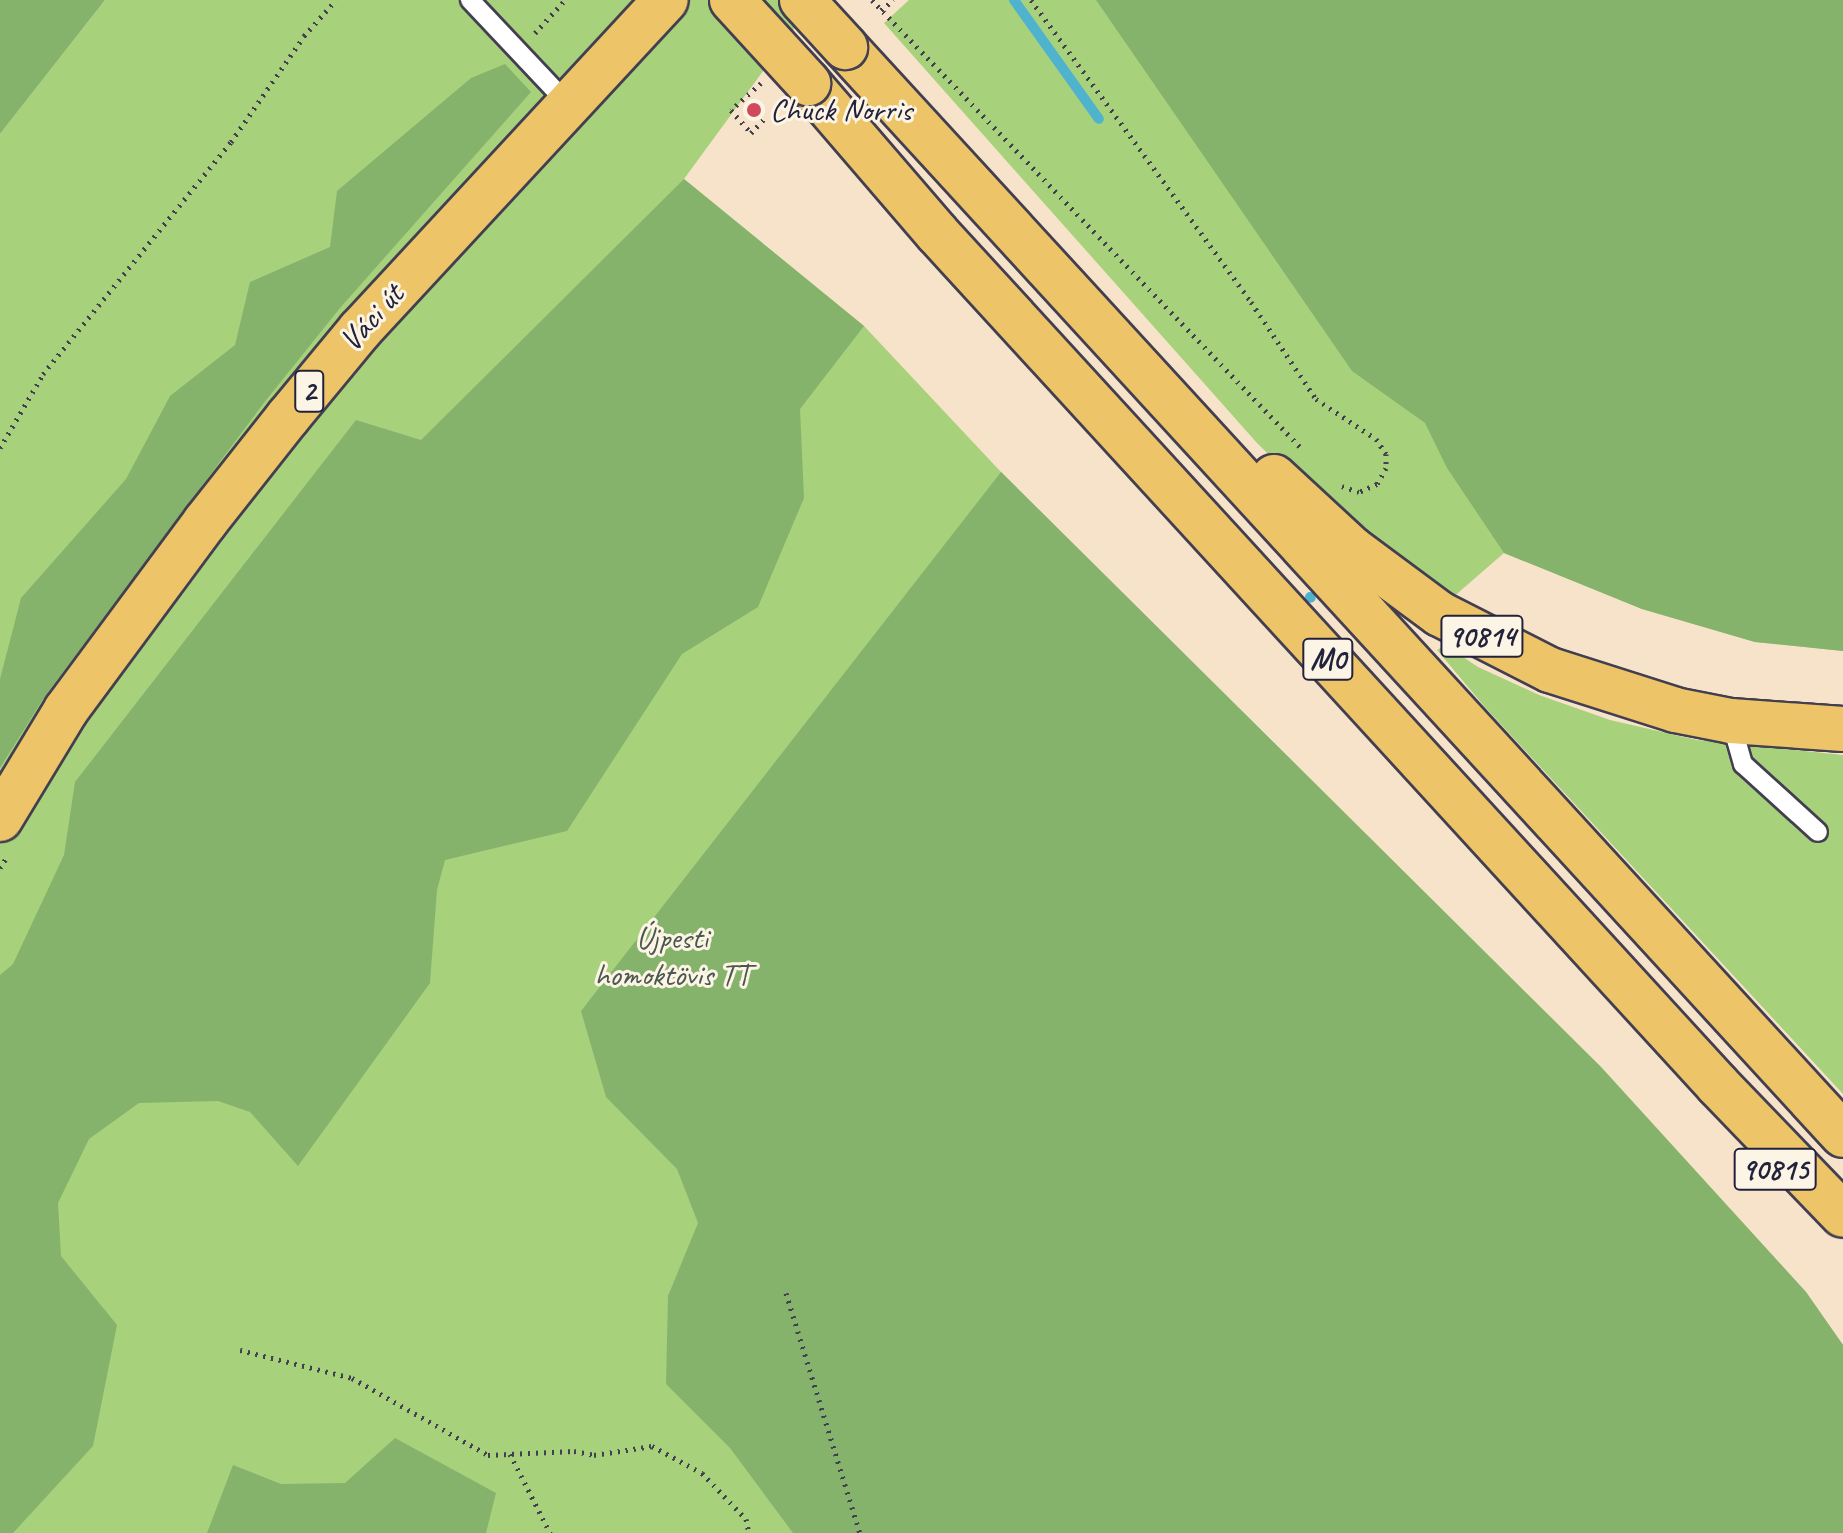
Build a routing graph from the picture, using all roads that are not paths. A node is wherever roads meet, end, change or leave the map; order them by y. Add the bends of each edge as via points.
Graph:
1 (470, 0) edge
2 (666, 0) edge
3 (732, 0) edge
4 (802, 0) edge
5 (568, 104) junction
6 (1181, 412) junction
7 (1731, 721) junction
8 (1843, 729) edge
9 (7, 831) edge
10 (1818, 832) dead end
11 (1718, 1085) junction
12 (1843, 1135) edge
13 (1843, 1215) edge
14 (1843, 1245) edge

1 - 5 lane
2 - 5 main road, Váci út / 2
3 - 11 main road, M0, bridge via 790,78
4 - 6 main road, M0, bridge
5 - 9 main road, Váci út / 2 via 360,330 205,522 66,710
6 - 7 main road, 90814 via 1245,450 1352,549 1440,614 1550,670 1648,703
6 - 12 main road, M0
7 - 8 main road, 90814
7 - 10 lane via 1743,764
11 - 13 main road, M0
11 - 14 main road, 90815 via 1780,1177

